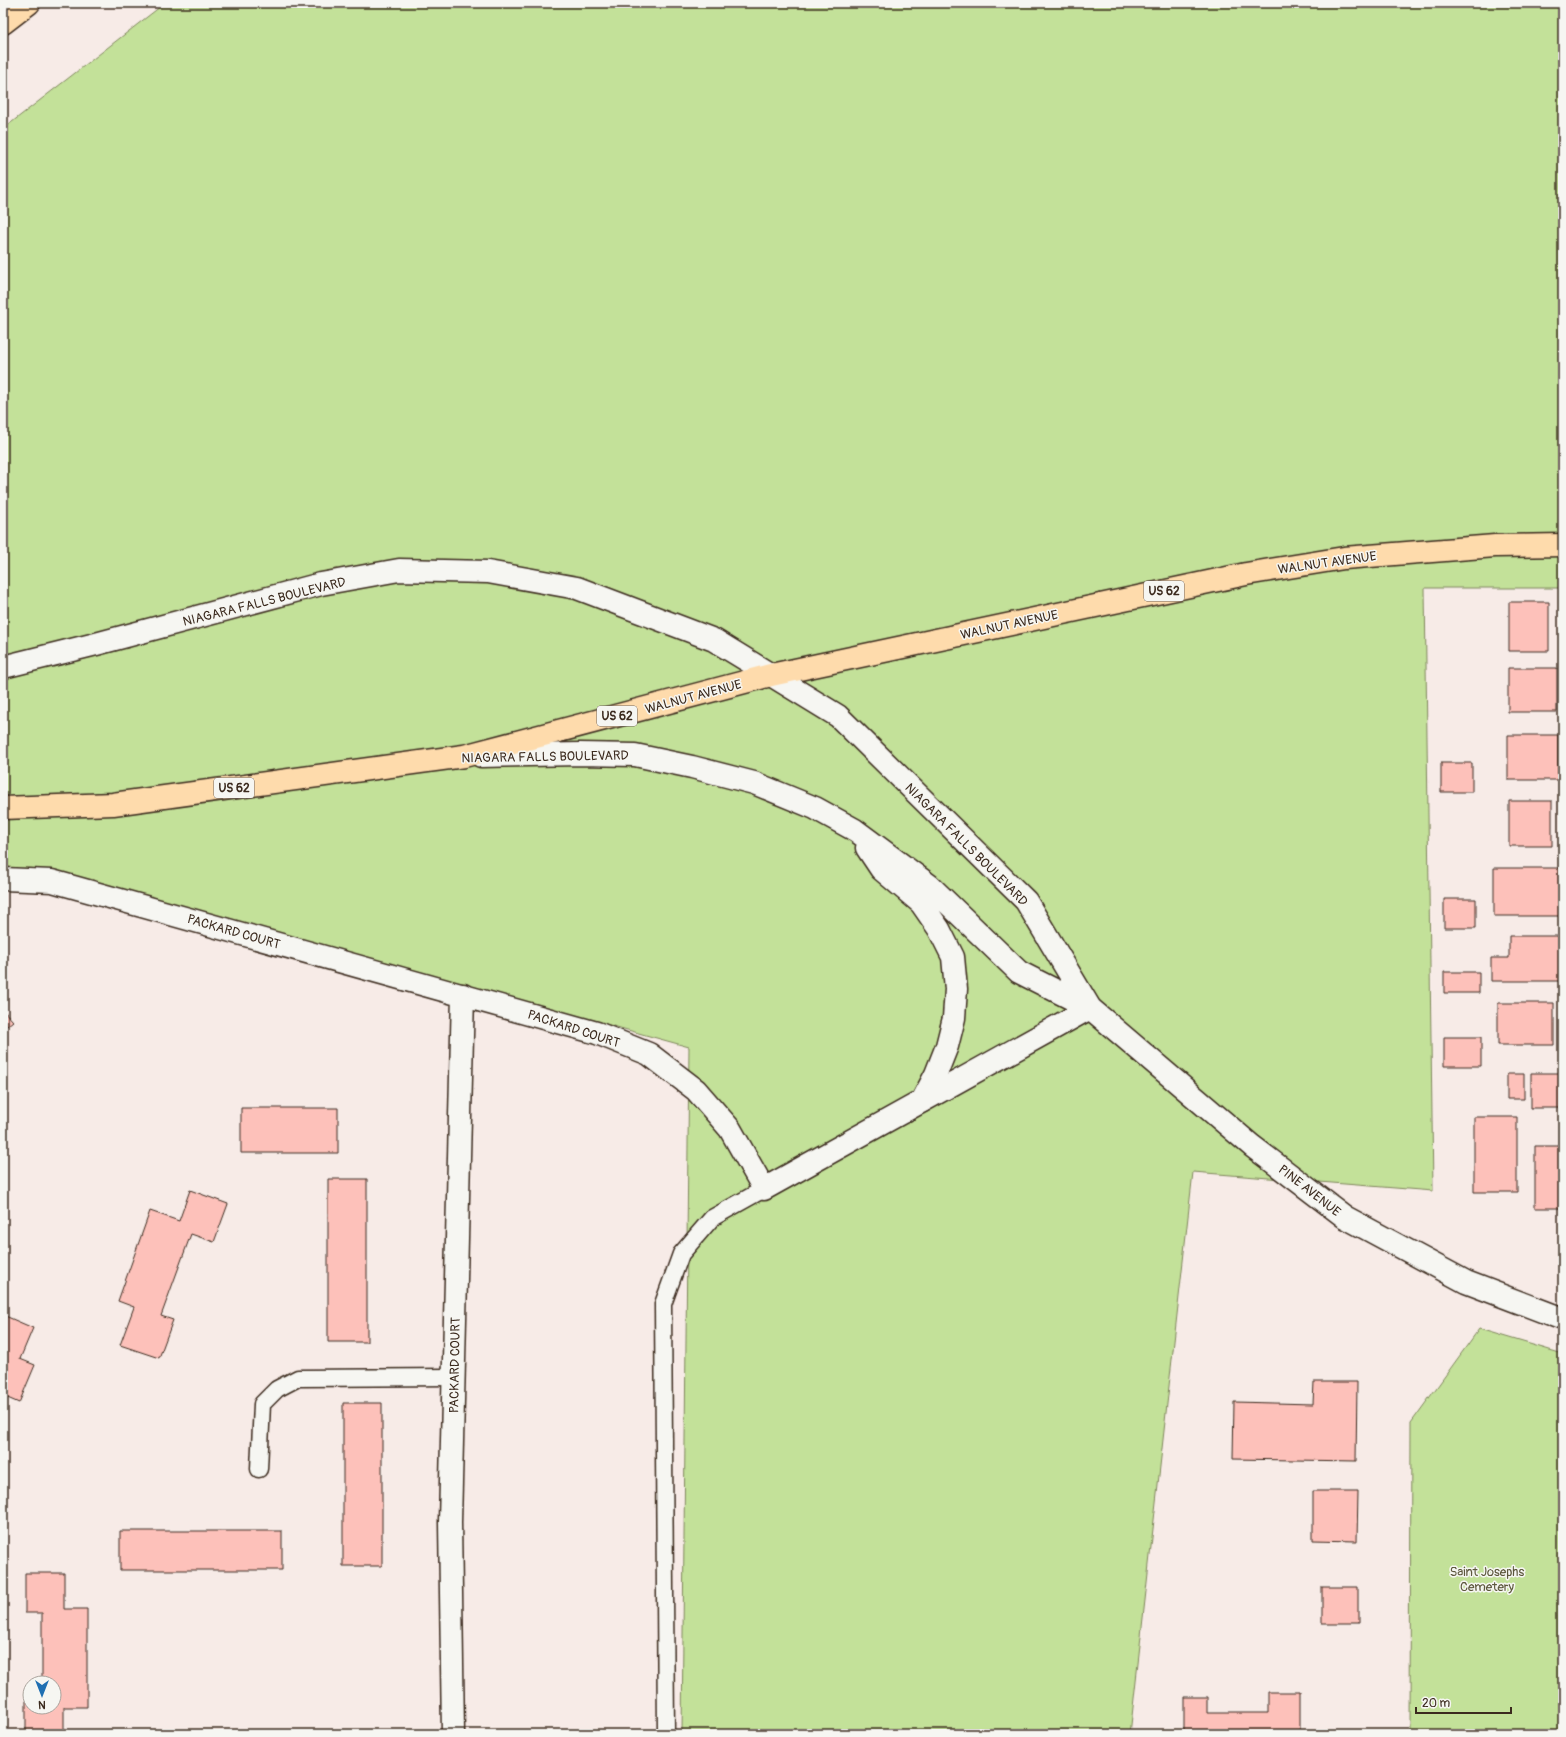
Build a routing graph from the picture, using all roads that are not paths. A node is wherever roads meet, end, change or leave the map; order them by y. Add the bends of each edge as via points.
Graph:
1 (29, 3) edge
2 (3, 23) edge
3 (1563, 545) edge
4 (3, 667) edge
5 (771, 675) junction
6 (464, 756) junction
7 (3, 808) edge
8 (855, 830) junction
9 (3, 879) edge
10 (463, 995) junction
11 (1090, 1008) junction
12 (922, 1101) junction
13 (764, 1189) junction
14 (1563, 1319) edge
15 (454, 1377) junction
16 (259, 1469) dead end
17 (453, 1734) edge
18 (666, 1734) edge

1 - 2 main road
3 - 5 main road, WALNUT AVENUE / US 62 via 1442,550 1337,559 1148,594
4 - 5 main road, NIAGARA FALLS BOULEVARD via 321,584 399,570 488,572 577,588 714,640
5 - 6 main road, WALNUT AVENUE / US 62
5 - 11 main road, NIAGARA FALLS BOULEVARD via 838,716 1026,901
6 - 7 main road, NIAGARA FALLS BOULEVARD / US 62 via 113,804
6 - 8 main road, NIAGARA FALLS BOULEVARD via 635,755 754,783 815,808
8 - 11 main road, NIAGARA FALLS BOULEVARD via 929,885 1019,972
8 - 12 main road via 881,869 921,903 939,928 953,957 956,990 954,1018 947,1046
9 - 10 main road, PACKARD COURT via 52,881
10 - 13 main road, PACKARD COURT via 597,1033 649,1054 696,1090 730,1130
10 - 15 main road, PACKARD COURT
11 - 12 main road
11 - 14 main road, PINE AVENUE via 1252,1146 1345,1218 1466,1282
12 - 13 main road
13 - 18 lane via 712,1218 681,1254 663,1304
15 - 16 lane via 298,1378 277,1389 262,1404
15 - 17 main road, PACKARD COURT via 450,1522

